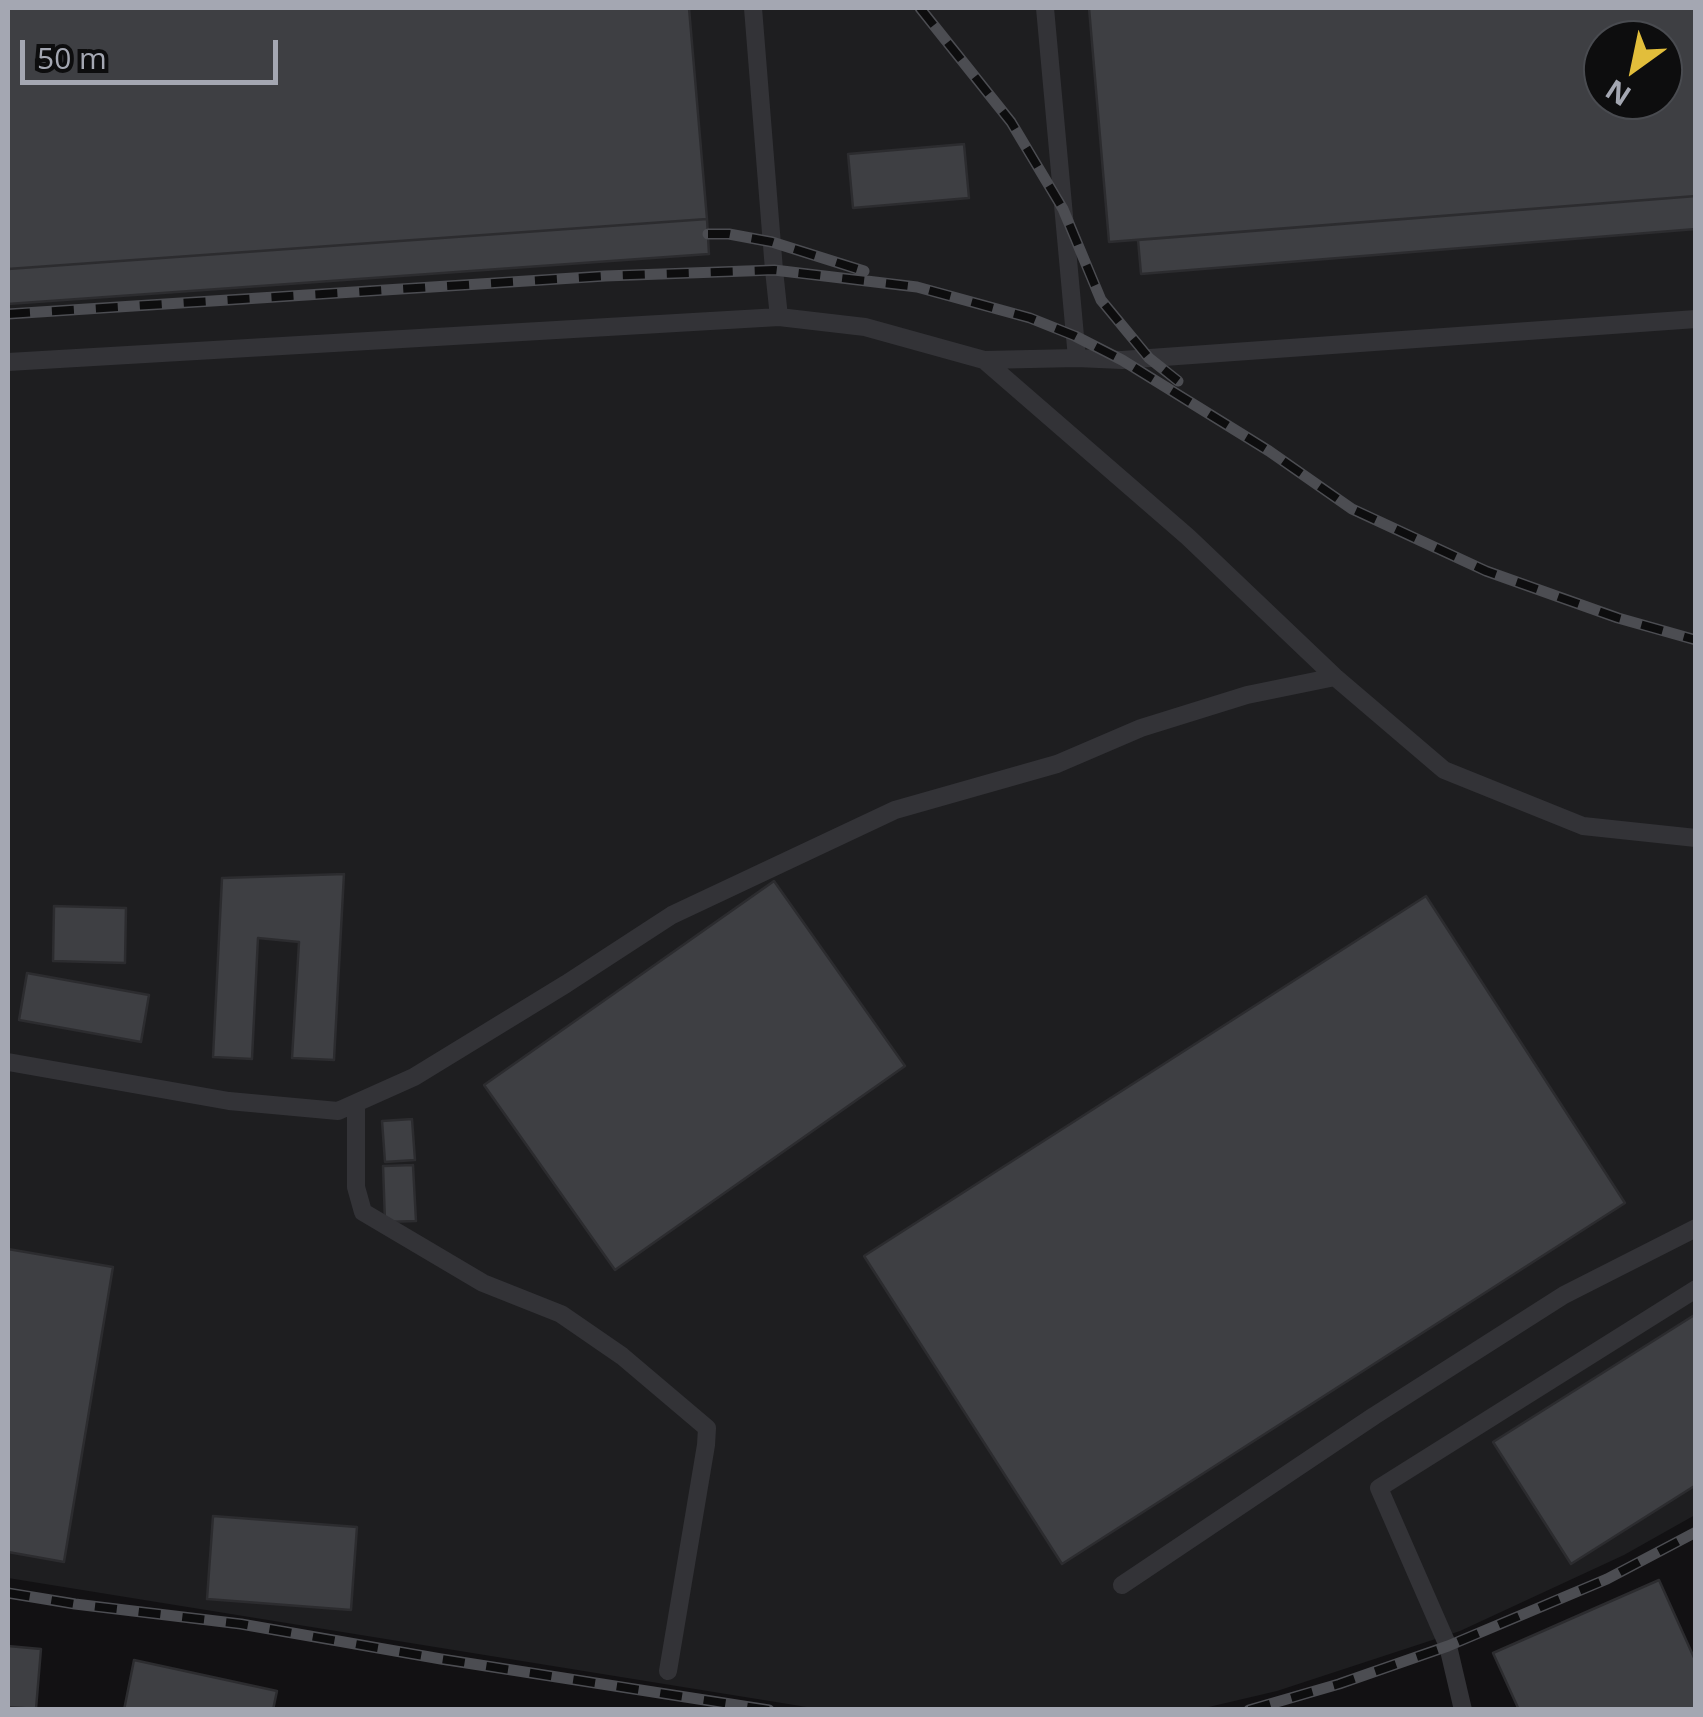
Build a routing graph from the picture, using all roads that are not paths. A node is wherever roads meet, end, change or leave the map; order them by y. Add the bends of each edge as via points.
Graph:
1 (753, 8) edge
2 (1044, 8) edge
3 (780, 317) junction
4 (1696, 319) edge
5 (1077, 358) junction
6 (984, 360) junction
7 (8, 362) edge
8 (1335, 677) junction
9 (1696, 838) edge
10 (8, 1062) edge
11 (356, 1103) junction
12 (1696, 1228) edge
13 (1696, 1289) edge
14 (1122, 1585) dead end
15 (668, 1671) dead end
16 (1463, 1710) edge

1 - 3 lane
2 - 5 lane
3 - 6 lane via 865,327
3 - 7 lane
4 - 5 lane
5 - 6 lane
6 - 8 lane via 1188,537
8 - 9 lane via 1444,770 1583,826
8 - 11 lane via 1141,728 1057,764 895,810 672,915 414,1077
10 - 11 lane via 229,1101 338,1111
11 - 15 lane via 356,1187 363,1212 483,1283 562,1314 706,1428
12 - 14 lane via 1564,1295
13 - 16 lane via 1379,1488 1448,1646

